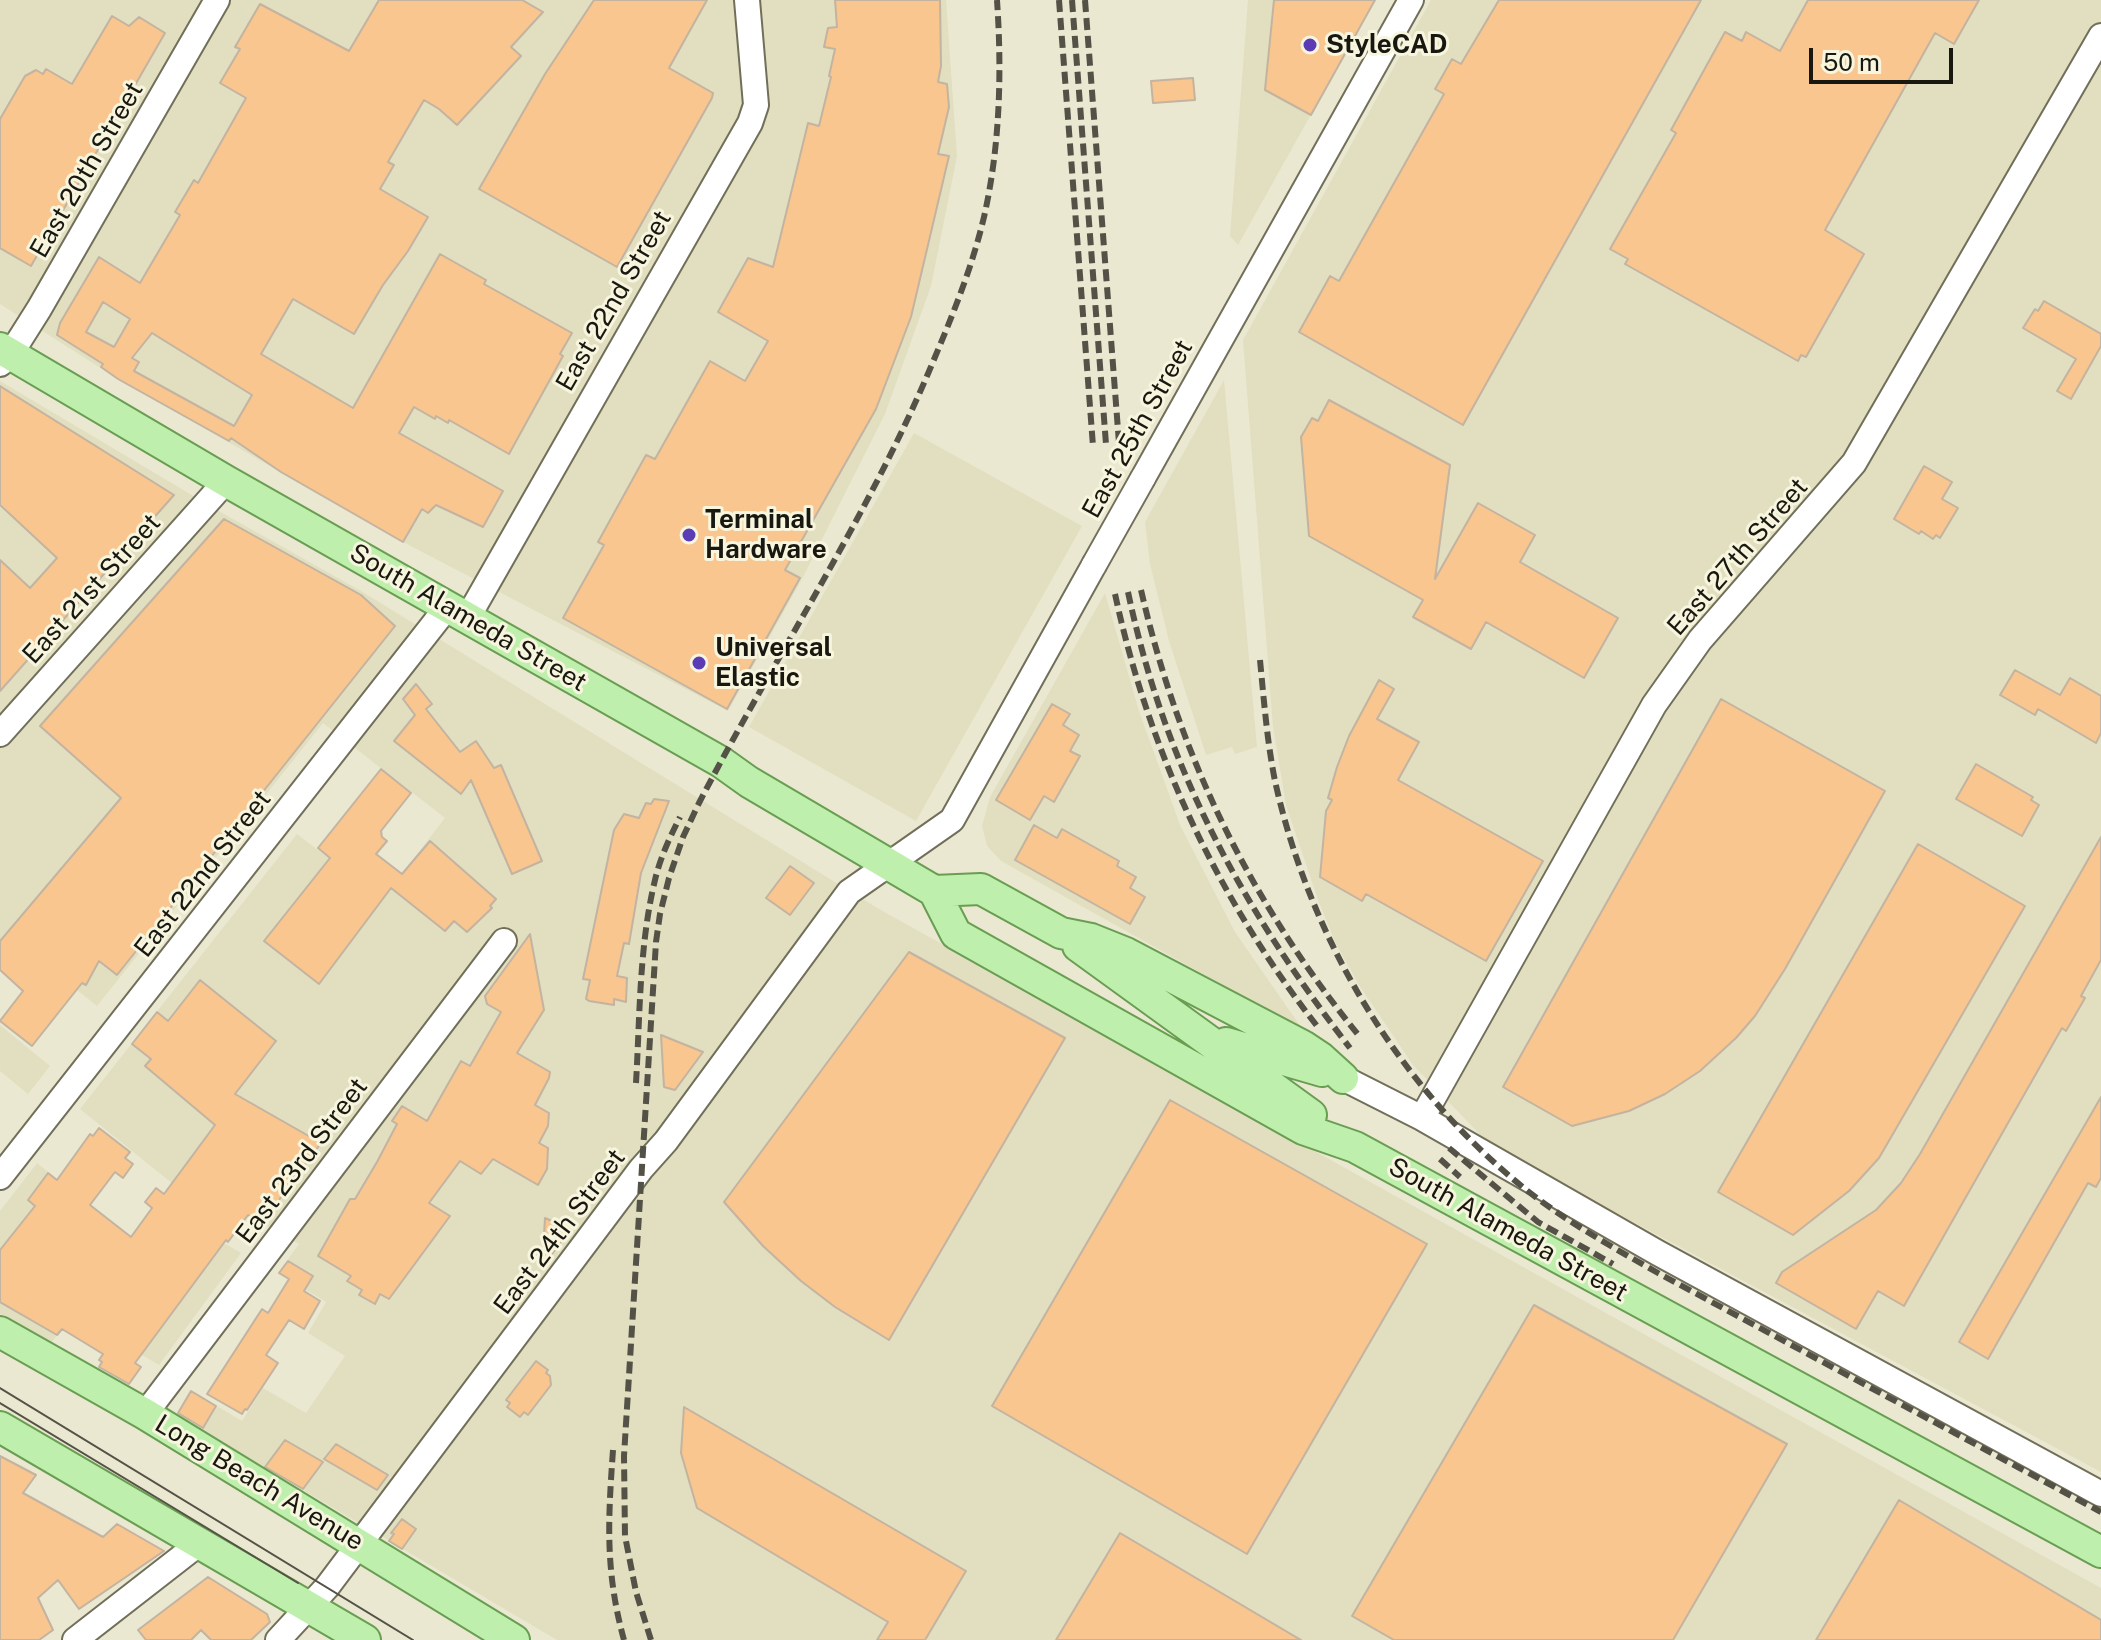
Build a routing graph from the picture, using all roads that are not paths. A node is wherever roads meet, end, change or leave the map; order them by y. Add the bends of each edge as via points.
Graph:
1 (217, 0) edge
2 (747, 0) edge
3 (1411, 0) edge
4 (2101, 36) edge
5 (3, 356) edge
6 (226, 481) junction
7 (458, 611) junction
8 (0, 734) edge
9 (890, 864) junction
10 (934, 891) junction
11 (1061, 933) junction
12 (504, 941) dead end
13 (1066, 997) junction
14 (1203, 1036) junction
15 (1343, 1078) junction
16 (1422, 1118) junction
17 (1355, 1147) junction
18 (0, 1177) edge
19 (0, 1332) edge
20 (145, 1414) junction
21 (0, 1427) edge
22 (2101, 1494) edge
23 (201, 1542) junction
24 (360, 1544) junction
25 (2101, 1552) edge
26 (311, 1607) junction
27 (75, 1640) edge
28 (278, 1640) edge
29 (365, 1640) edge
30 (514, 1640) edge

1 - 5 street, East 20th Street
2 - 7 street, East 22nd Street via 756,95 750,123
3 - 9 street, East 25th Street, bridge via 952,820
4 - 16 street, East 27th Street via 1854,463 1700,640 1654,705
5 - 6 main road, South Alameda Street
6 - 7 main road, South Alameda Street
6 - 8 street, East 21st Street
7 - 9 main road, South Alameda Street
7 - 18 street, East 22nd Street
9 - 10 main road, South Alameda Street
9 - 24 street, East 24th Street via 849,892
10 - 11 main road, South Alameda Street via 981,889
10 - 13 main road, South Alameda Street via 956,934
11 - 14 main road
11 - 15 main road, South Alameda Street via 1110,946 1166,973 1315,1053
12 - 20 street, East 23rd Street
13 - 14 main road
13 - 17 main road, South Alameda Street via 1303,1129
14 - 15 main road
14 - 17 main road
15 - 16 street, South Alameda Street
16 - 22 street, South Alameda Street
17 - 25 main road, South Alameda Street
19 - 20 main road, Long Beach Avenue
20 - 24 main road, Long Beach Avenue
21 - 23 main road
23 - 26 main road
23 - 27 street
24 - 26 street, East 24th Street
24 - 30 main road, Long Beach Avenue
26 - 28 street, East 24th Street
26 - 29 main road

